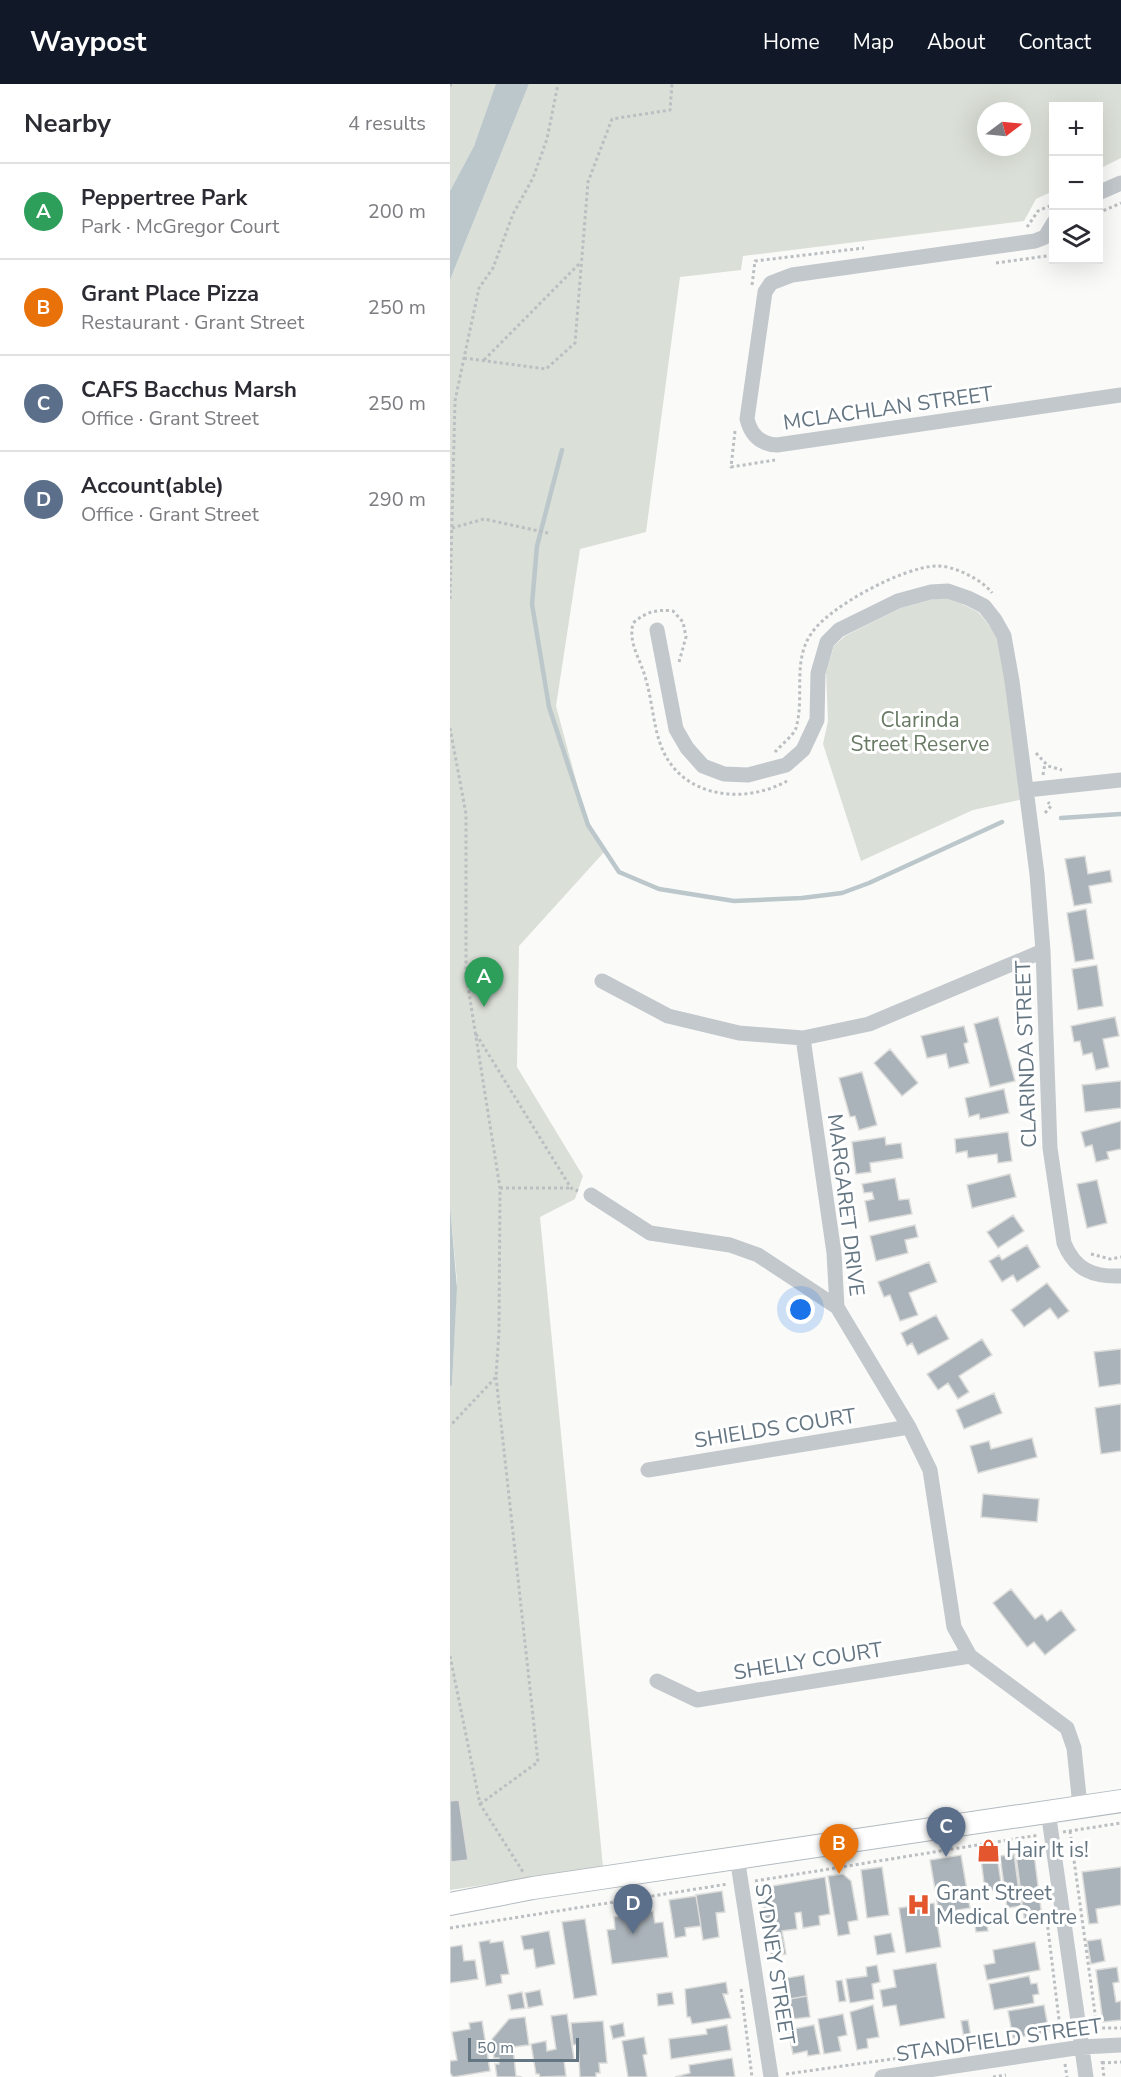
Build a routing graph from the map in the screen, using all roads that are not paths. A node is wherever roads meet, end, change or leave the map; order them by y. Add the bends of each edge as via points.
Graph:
1 (1121, 183) edge
2 (1103, 191) edge
3 (1049, 230) edge
4 (1121, 395) edge
5 (657, 630) dead end
6 (1121, 780) edge
7 (1027, 790) junction
8 (1043, 951) junction
9 (602, 981) dead end
10 (803, 1038) junction
11 (591, 1195) road end
12 (1121, 1276) edge
13 (837, 1307) junction
14 (909, 1427) junction
15 (648, 1470) dead end
16 (970, 1656) junction
17 (657, 1681) dead end
18 (1121, 1801) edge
19 (1080, 1806) junction
20 (1050, 1822) junction
21 (737, 1857) junction
22 (450, 1904) edge
23 (1121, 2045) edge
24 (1082, 2047) junction
25 (1085, 2070) edge
26 (771, 2077) edge
27 (882, 2077) edge

1 - 2 street
3 - 4 street, MCLACHLAN STREET via 1045,237 1035,241 792,275 771,283 765,292 747,419 750,431 767,444 777,445
5 - 7 street, CLARINDA STREET via 676,729 687,748 704,766 724,774 748,775 786,765 802,750 817,720 818,673 827,642 839,630 898,601 931,592 948,591 968,598 984,606 1004,636
6 - 7 street
7 - 8 street, CLARINDA STREET
8 - 10 street via 869,1024
8 - 12 street, CLARINDA STREET via 1050,1148 1064,1243 1078,1267 1095,1276
9 - 10 street via 668,1016 739,1034
10 - 13 street, MARGARET DRIVE via 834,1253
11 - 13 street via 650,1233 730,1245 758,1255
13 - 14 street, MARGARET DRIVE
14 - 15 street, SHIELDS COURT
14 - 16 street, MARGARET DRIVE via 930,1470 954,1628
16 - 17 street, SHELLY COURT via 697,1700
16 - 19 street, MARGARET DRIVE via 1067,1728 1074,1748
18 - 19 main road
19 - 20 main road
20 - 21 main road
20 - 24 street
21 - 22 main road
21 - 26 street, SYDNEY STREET
23 - 24 street, STANDFIELD STREET
24 - 25 street
24 - 27 street, STANDFIELD STREET

